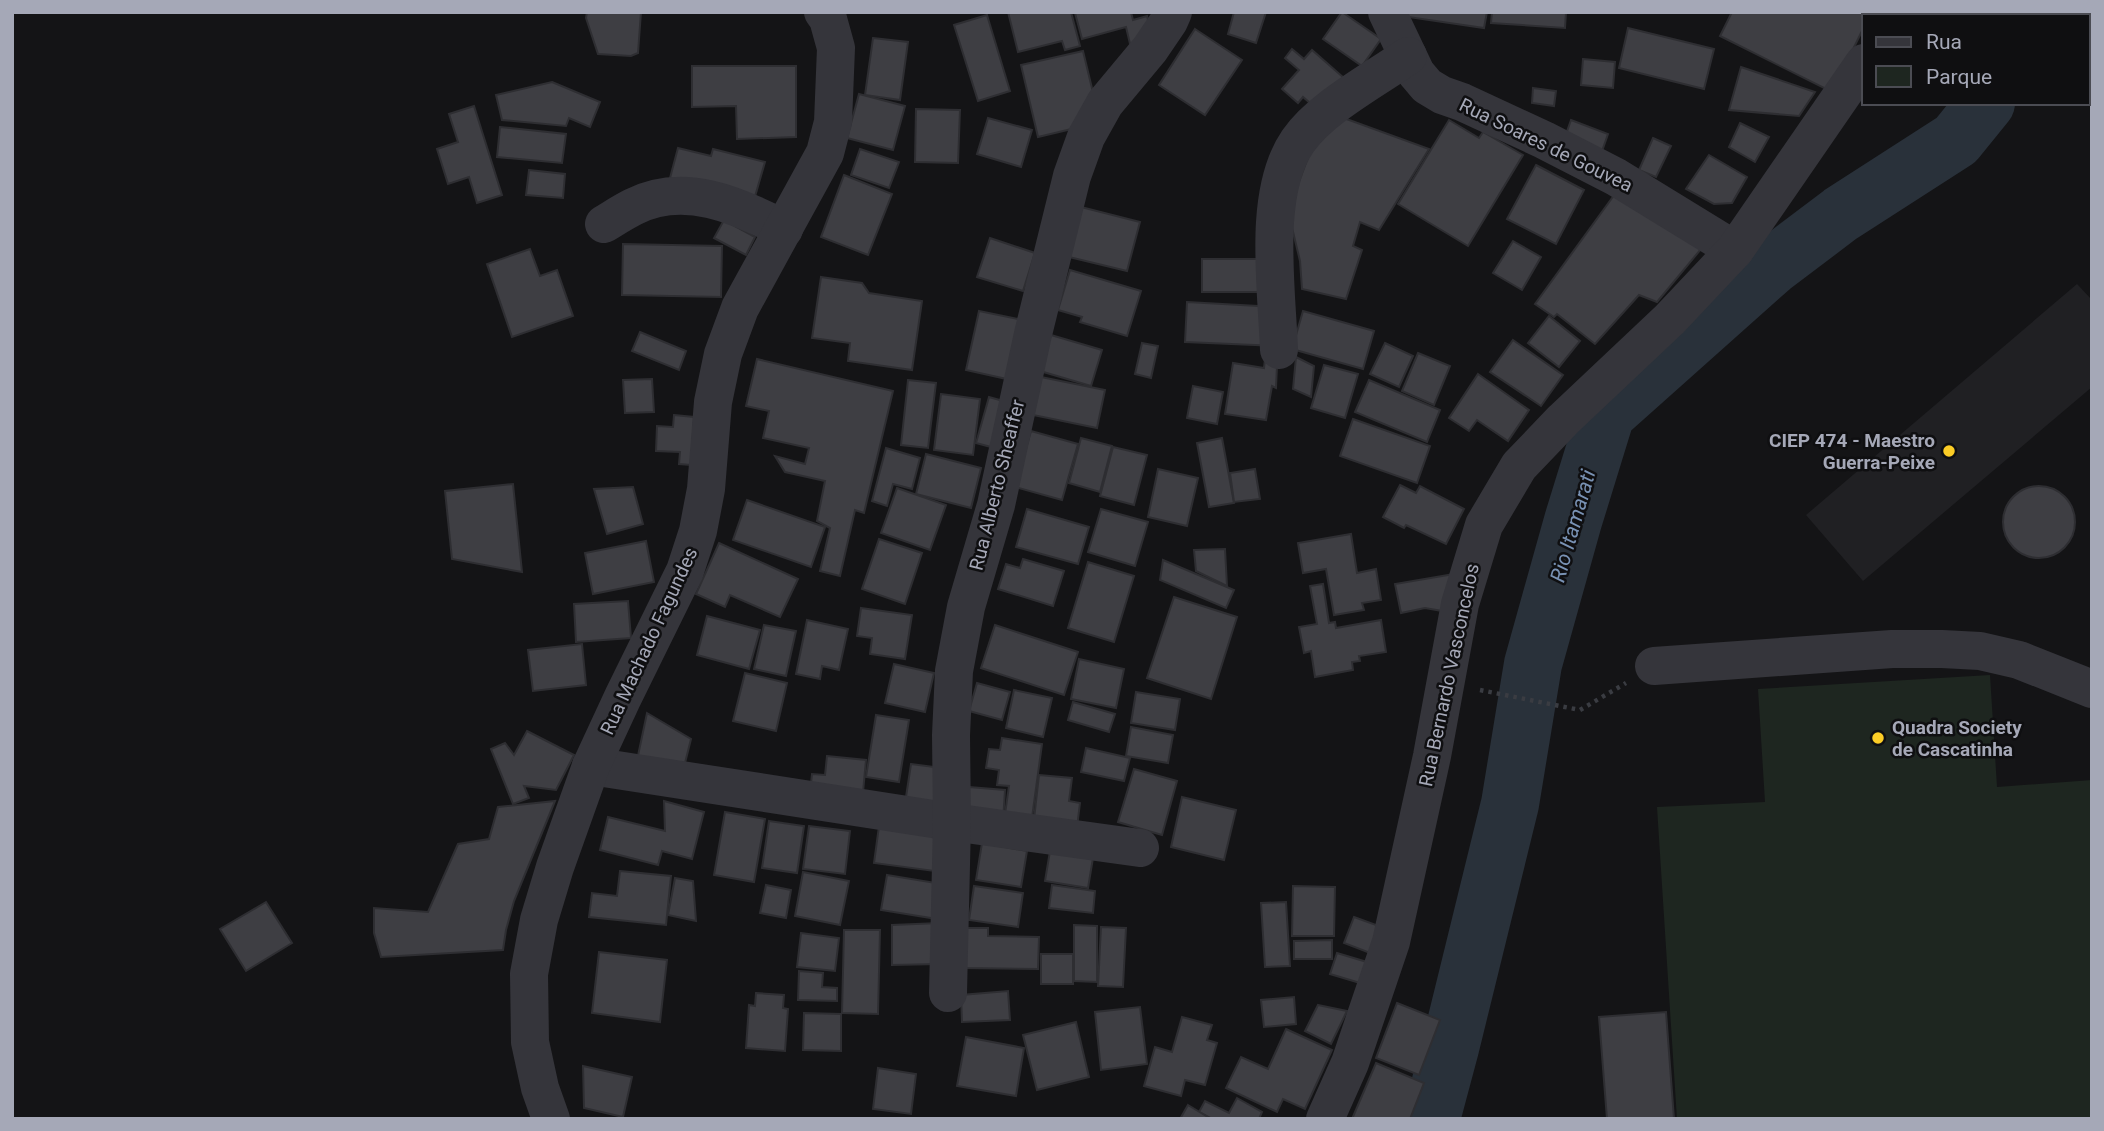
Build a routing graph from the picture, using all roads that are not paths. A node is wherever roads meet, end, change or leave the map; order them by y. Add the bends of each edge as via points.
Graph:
1 (1173, 12) edge
2 (1387, 12) edge
3 (833, 14) edge
4 (1408, 57) junction
5 (1862, 66) edge
6 (604, 224) dead end
7 (784, 229) junction
8 (1735, 250) junction
9 (1279, 350) dead end
10 (1654, 666) road end
11 (2092, 689) edge
12 (592, 766) junction
13 (952, 822) junction
14 (1140, 848) dead end
15 (948, 993) dead end
16 (551, 1119) edge
17 (1325, 1119) edge

1 - 13 street, Rua Alberto Sheaffer via 1150,50 1105,103 1072,176 954,671
2 - 4 street, Rua Soares de Gouvea
3 - 7 street, Rua Machado Fagundes via 833,122 825,153
4 - 8 street, Rua Soares de Gouvea via 1427,86 1442,95 1616,177
4 - 9 street via 1321,117 1299,139 1288,159 1275,223
5 - 8 street, Rua Bernardo Vasconcelos
6 - 7 street via 656,198 682,196 721,201
7 - 12 street, Rua Machado Fagundes via 740,308 723,354 713,402 706,489 685,572
8 - 17 street, Rua Bernardo Vasconcelos via 1519,466 1484,525 1460,604 1391,942 1350,1063
10 - 11 street via 1942,649 2019,660
12 - 13 street
12 - 16 street, Rua Machado Fagundes via 555,867 529,974 530,1042
13 - 14 street
13 - 15 street, Rua Alberto Sheaffer

